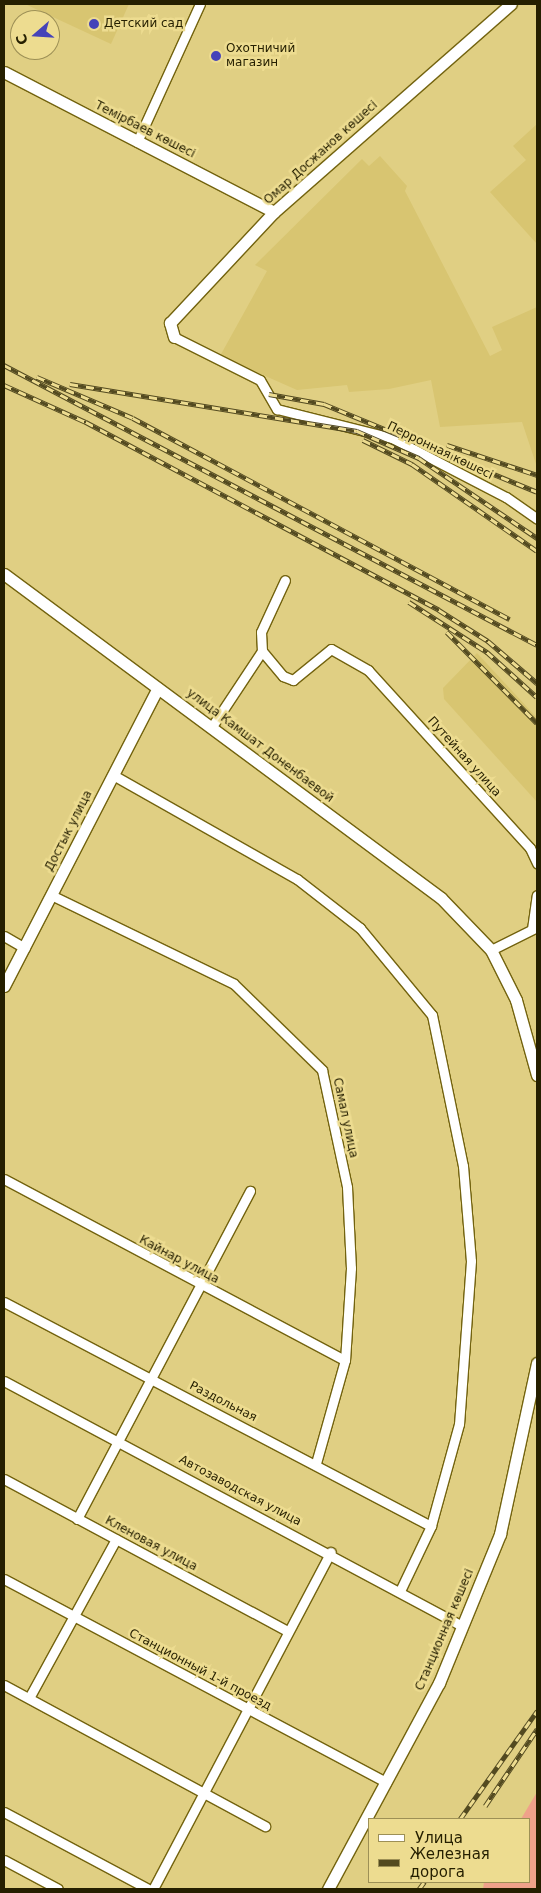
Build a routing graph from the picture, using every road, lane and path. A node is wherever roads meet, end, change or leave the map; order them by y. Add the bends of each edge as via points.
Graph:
1 (200, 4) edge
2 (511, 4) edge
3 (4, 72) edge
4 (137, 142) junction
5 (274, 212) junction
6 (174, 336) joint
7 (537, 520) edge
8 (4, 574) edge
9 (285, 580) dead end
10 (262, 652) junction
11 (158, 688) junction
12 (211, 728) junction
13 (113, 775) junction
14 (537, 863) edge
15 (51, 895) junction
16 (537, 895) edge
17 (534, 928) edge
18 (4, 936) edge
19 (25, 948) junction
20 (491, 950) junction
21 (4, 986) edge
22 (537, 1075) edge
23 (4, 1179) edge
24 (250, 1191) dead end
25 (200, 1286) junction
26 (4, 1302) edge
27 (345, 1360) junction
28 (537, 1363) edge
29 (151, 1379) junction
30 (4, 1381) edge
31 (118, 1441) junction
32 (316, 1463) junction
33 (4, 1479) edge
34 (77, 1519) junction
35 (431, 1526) junction
36 (116, 1539) junction
37 (331, 1552) junction
38 (4, 1579) edge
39 (400, 1592) junction
40 (74, 1616) junction
41 (462, 1626) junction
42 (287, 1631) junction
43 (4, 1685) edge
44 (29, 1698) junction
45 (249, 1711) junction
46 (386, 1782) junction
47 (205, 1795) junction
48 (4, 1812) edge
49 (265, 1826) dead end
50 (4, 1860) edge
51 (58, 1889) edge
52 (148, 1889) edge
53 (153, 1889) edge
54 (328, 1889) edge

1 - 4 street
2 - 5 street, Омар Досжанов көшесі
3 - 4 street, Темірбаев көшесі
4 - 5 street, Темірбаев көшесі
5 - 6 street, Омар Досжанов көшесі via 170,323
6 - 7 street, Перронная көшесі via 260,380 277,409 392,438 506,497
8 - 11 street, улица Камшат Доненбаевой
9 - 10 street via 261,632
10 - 12 street
10 - 14 street, Путейная улица via 283,676 293,680 331,649 368,670 530,848
11 - 12 street, улица Камшат Доненбаевой
11 - 13 street, Достык улица
12 - 20 street, улица Камшат Доненбаевой via 441,898
13 - 15 street, Достык улица
13 - 35 street via 305,886 360,928 432,1015 463,1166 470,1261 459,1424
15 - 19 street, Достык улица
15 - 27 street, Самал улица via 234,984 322,1070 347,1187 351,1268
16 - 17 street
17 - 20 street
18 - 19 street
19 - 21 street, Достык улица
20 - 22 street via 516,1000
23 - 25 street, Кайнар улица
24 - 25 street
25 - 27 street, Кайнар улица
25 - 29 street
26 - 29 street, Раздольная
27 - 32 street, Самал улица
28 - 41 street, Станционная көшесі via 500,1534
29 - 31 street
29 - 32 street, Раздольная
30 - 31 street, Автозаводская улица
31 - 34 street
31 - 37 street, Автозаводская улица
32 - 35 street, Раздольная
33 - 34 street, Кленовая улица
34 - 36 street, Кленовая улица
35 - 39 street
36 - 40 street
36 - 42 street, Кленовая улица
37 - 39 street, Автозаводская улица
37 - 42 street
38 - 40 street, Станционный 1-й проезд
39 - 41 street, Автозаводская улица
40 - 44 street
40 - 45 street, Станционный 1-й проезд
41 - 46 street, Станционная көшесі via 439,1683
42 - 45 street
43 - 44 street
44 - 47 street
45 - 46 street, Станционный 1-й проезд
45 - 47 street
46 - 54 street, Станционная көшесі
47 - 49 street
47 - 53 street
48 - 52 street
50 - 51 street

